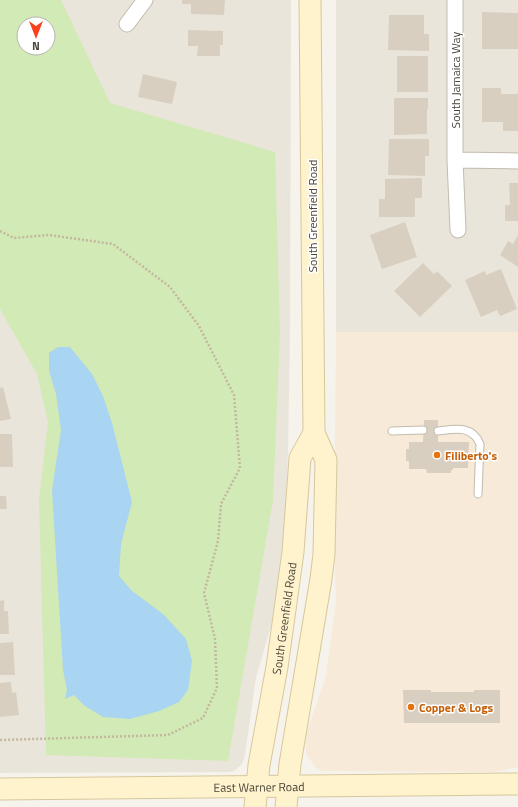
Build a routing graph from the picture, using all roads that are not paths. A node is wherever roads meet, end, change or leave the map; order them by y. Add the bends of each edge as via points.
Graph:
1 (145, 0) edge
2 (310, 0) edge
3 (455, 0) edge
4 (127, 24) dead end
5 (455, 160) junction
6 (518, 161) edge
7 (458, 230) dead end
8 (423, 430) dead end
9 (392, 431) dead end
10 (438, 431) dead end
11 (314, 433) junction
12 (478, 494) dead end
13 (518, 784) edge
14 (257, 786) junction
15 (288, 786) junction
16 (0, 789) edge
17 (255, 807) edge
18 (286, 807) edge

1 - 4 street
2 - 11 main road, South Greenfield Road
3 - 5 street, South Jamaica Way
5 - 6 street
5 - 7 street, South Jamaica Way
8 - 9 lane
10 - 12 lane via 463,430 477,436 480,444
11 - 14 main road, South Greenfield Road via 300,458 293,552
11 - 15 main road, South Greenfield Road via 326,460 324,554
13 - 15 main road, East Warner Road
14 - 15 main road, East Warner Road
14 - 16 main road, East Warner Road
14 - 17 main road, South Greenfield Road
15 - 18 main road, South Greenfield Road

